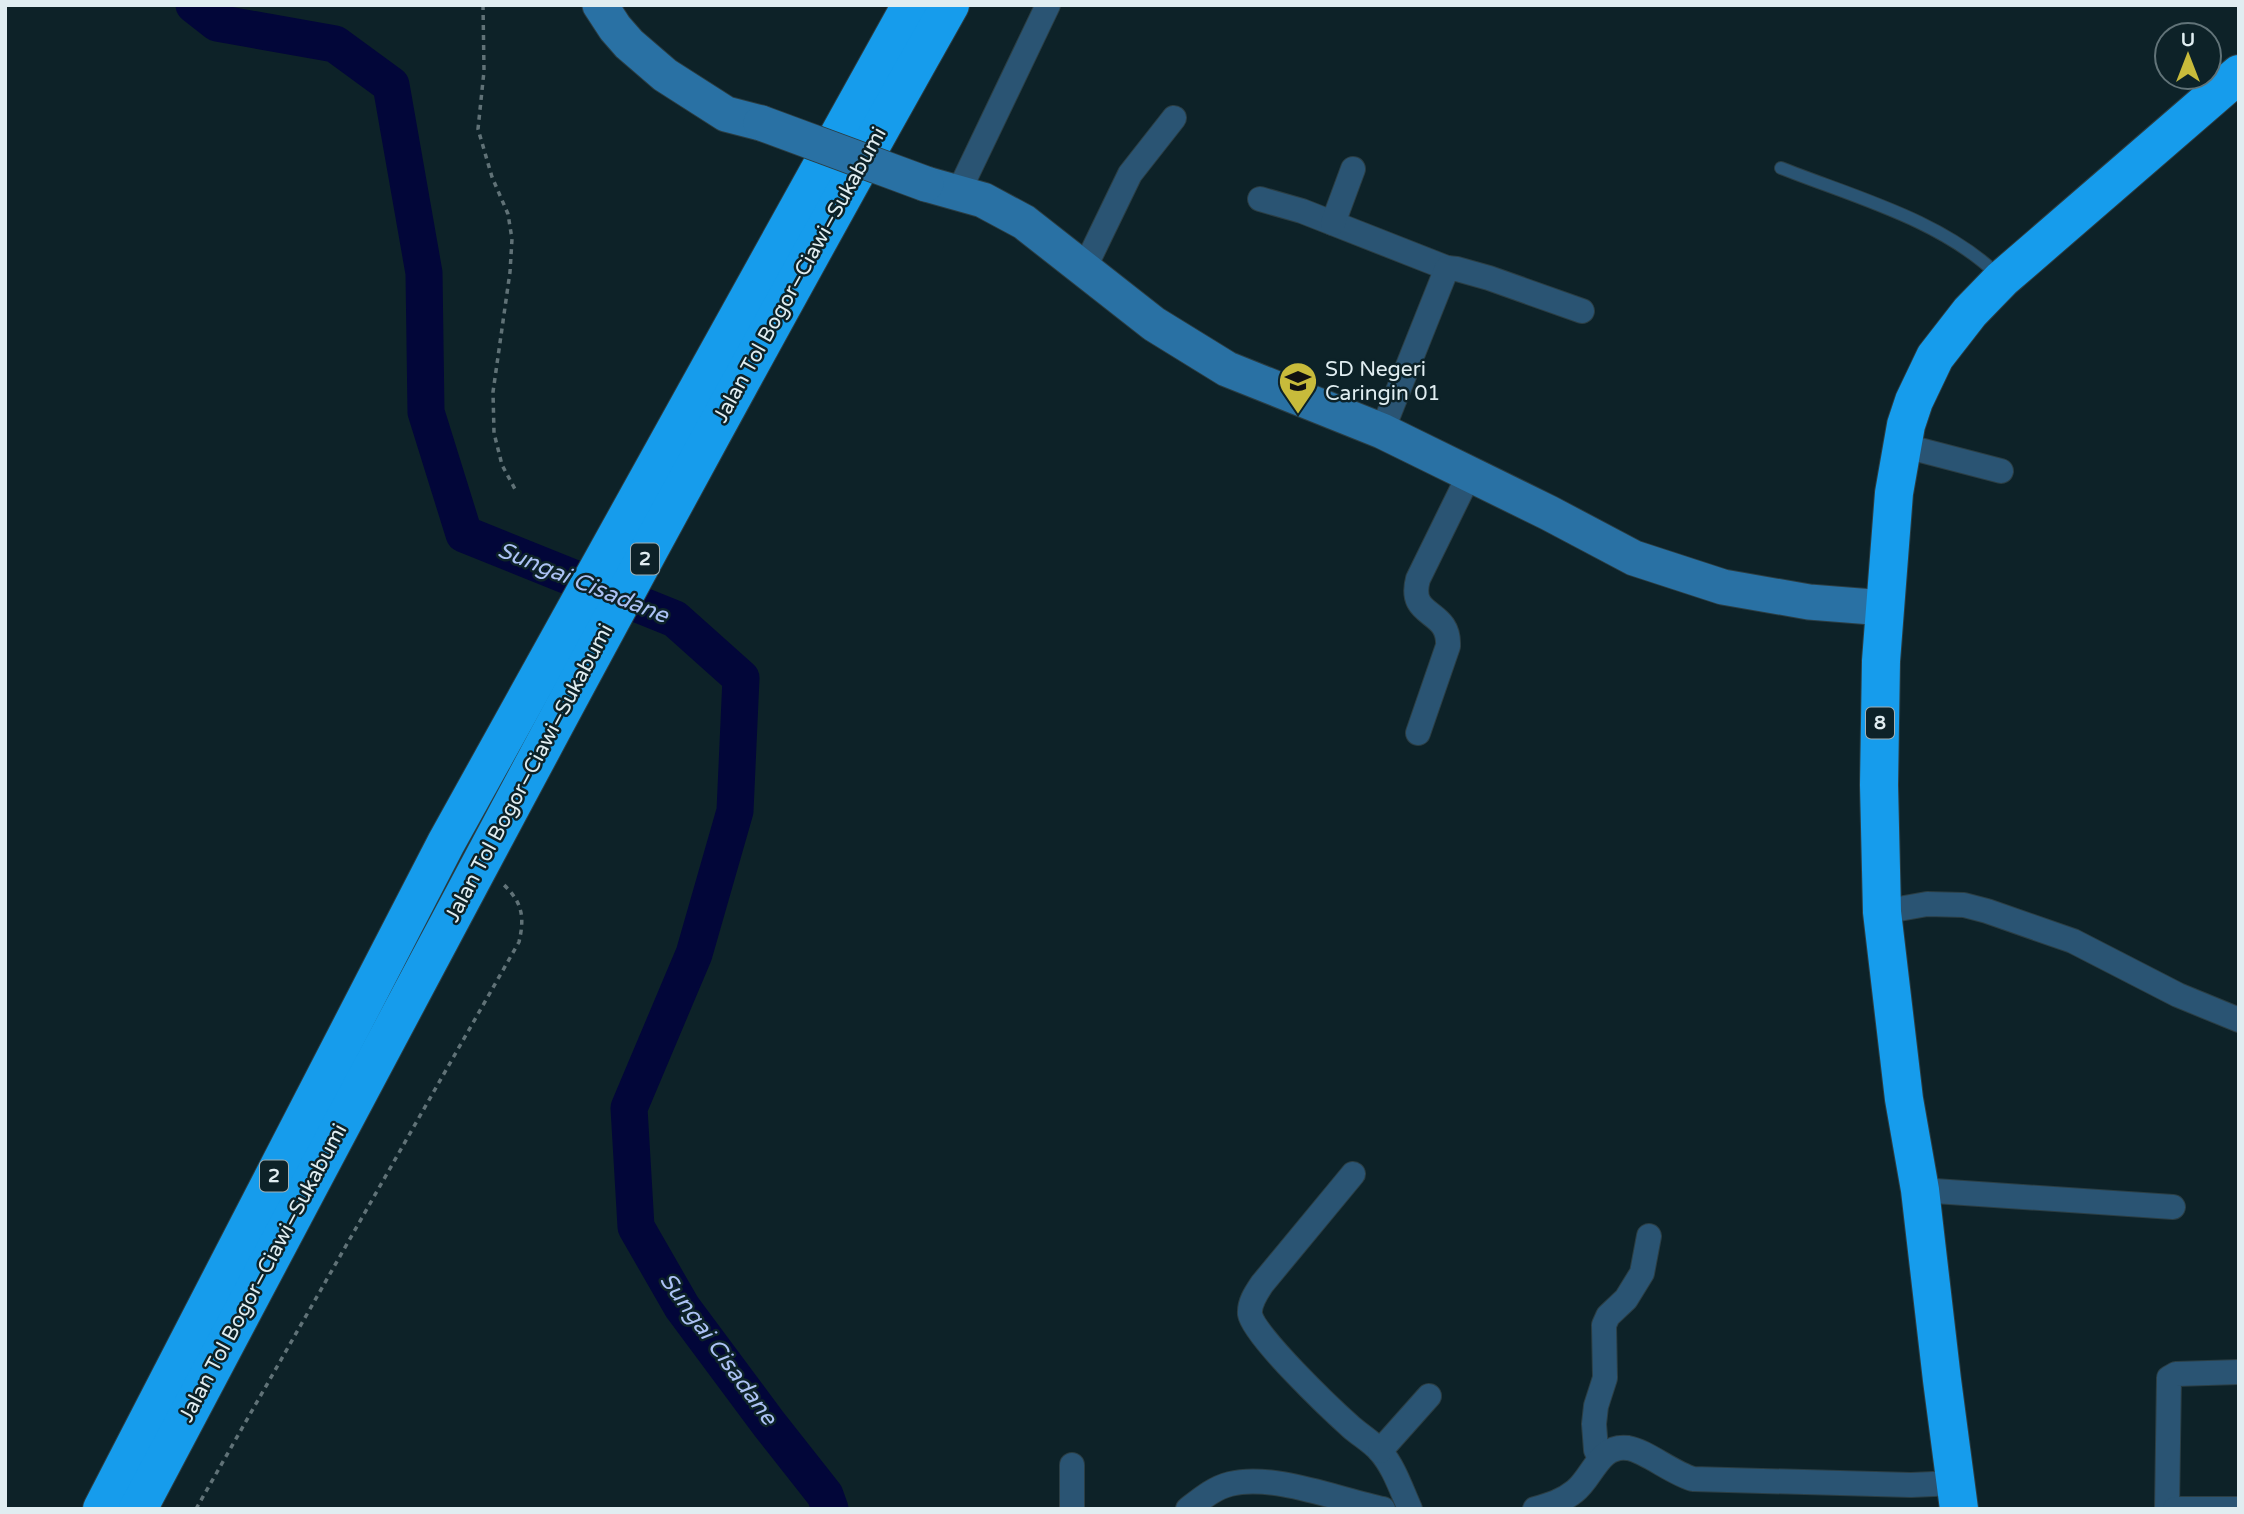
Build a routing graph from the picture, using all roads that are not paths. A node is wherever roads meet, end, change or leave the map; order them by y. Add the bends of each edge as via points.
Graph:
1 (600, 5) edge
2 (911, 5) edge
3 (950, 5) edge
4 (1048, 5) edge
5 (2239, 74) edge
6 (1174, 118) dead end
7 (1781, 168) dead end
8 (1353, 169) dead end
9 (942, 189) junction
10 (1261, 199) dead end
11 (1333, 223) junction
12 (797, 245) junction
13 (1447, 268) junction
14 (1084, 269) junction
15 (2001, 279) junction
16 (1583, 311) dead end
17 (1382, 431) junction
18 (1901, 445) junction
19 (2001, 471) dead end
20 (1470, 473) junction
21 (1885, 608) junction
22 (1418, 733) dead end
23 (1882, 912) junction
24 (2239, 1020) edge
25 (1353, 1174) dead end
26 (1920, 1190) junction
27 (2173, 1207) dead end
28 (1649, 1236) dead end
29 (2239, 1372) edge
30 (1429, 1396) dead end
31 (1380, 1451) junction
32 (1600, 1459) junction
33 (1072, 1465) dead end
34 (1958, 1496) edge
35 (102, 1509) edge
36 (138, 1509) edge
37 (1072, 1509) edge
38 (1188, 1509) edge
39 (1383, 1509) edge
40 (1410, 1509) edge
41 (1535, 1509) edge
42 (2167, 1509) edge
43 (2175, 1509) edge
44 (2239, 1509) edge

1 - 9 street, bridge via 629,44 665,75 726,114
2 - 12 highway, Jalan Tol Bogor–Ciawi–Sukabumi / 2
3 - 12 highway, Jalan Tol Bogor–Ciawi–Sukabumi / 2
4 - 9 street
5 - 15 highway, 8
6 - 14 street via 1130,174
7 - 15 lane via 1913,219 1970,252
8 - 11 street
9 - 14 street via 999,207
10 - 11 street
11 - 13 street
12 - 35 highway, Jalan Tol Bogor–Ciawi–Sukabumi / 2 via 446,843
12 - 36 highway, Jalan Tol Bogor–Ciawi–Sukabumi / 2 via 491,874
13 - 16 street
13 - 17 street
14 - 17 street via 1154,324 1227,369
15 - 18 highway, 8 via 1935,357 1914,401
17 - 20 street
18 - 19 street
18 - 21 highway, 8
20 - 21 street via 1625,554 1690,578 1809,602
20 - 22 street via 1414,593 1449,635
21 - 23 highway, 8 via 1879,785
23 - 24 street via 1927,904 1987,911 2073,941 2178,995
23 - 26 highway, 8 via 1904,1099
25 - 31 street via 1262,1284 1250,1314 1254,1325 1321,1400
26 - 27 street
26 - 34 highway, 8
28 - 32 street via 1642,1273 1604,1325 1605,1378 1594,1424
29 - 42 street via 2169,1378
30 - 31 street
31 - 40 street
32 - 34 street via 1617,1448 1633,1449 1684,1476 1705,1480 1911,1485
32 - 41 street via 1575,1492
33 - 37 street
38 - 39 street via 1222,1487 1256,1482
43 - 44 street

